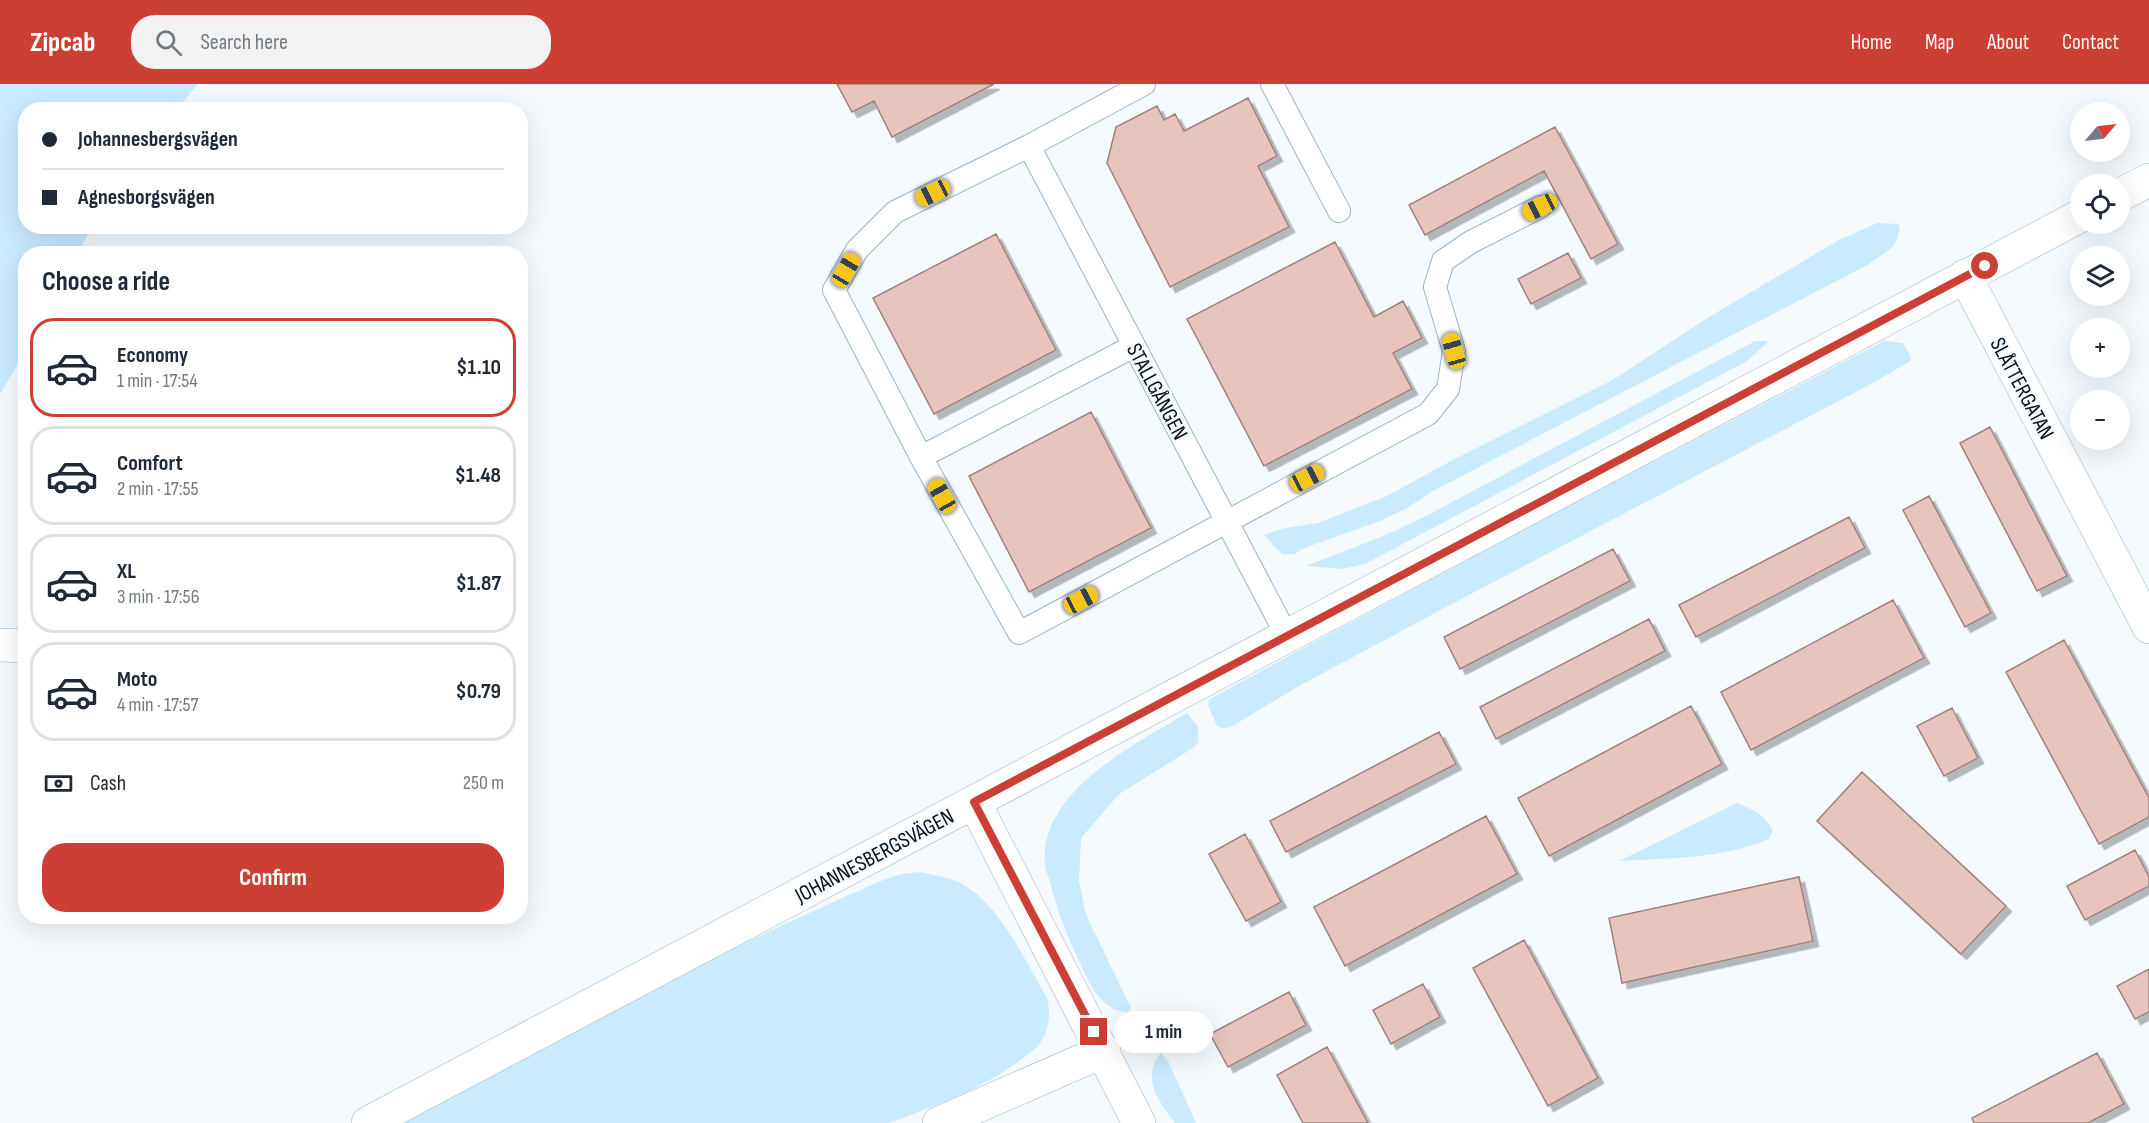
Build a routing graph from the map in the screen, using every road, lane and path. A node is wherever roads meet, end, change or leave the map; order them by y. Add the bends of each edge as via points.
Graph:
1 (1144, 84) edge
2 (1272, 84) edge
3 (1029, 146) junction
4 (2149, 180) edge
5 (2130, 190) edge
6 (1540, 207) dead end
7 (1339, 211) dead end
8 (2070, 221) edge
9 (1965, 276) junction
10 (1134, 346) junction
11 (921, 457) junction
12 (1227, 521) junction
13 (2149, 627) edge
14 (1287, 636) junction
15 (0, 645) edge
16 (18, 646) edge
17 (974, 802) junction
18 (1104, 1052) junction
19 (368, 1123) edge
20 (939, 1123) edge
21 (1139, 1123) edge

1 - 3 lane
2 - 7 lane
3 - 10 lane, STALLGÅNGEN
3 - 11 lane via 895,212 857,250 834,290
4 - 5 street
6 - 12 lane via 1443,261 1435,287 1454,351 1448,389 1428,414
8 - 9 street, JOHANNESBERGSVÄGEN
9 - 13 street, SLÅTTERGATAN
9 - 14 street, JOHANNESBERGSVÄGEN
10 - 11 lane
10 - 12 lane, STALLGÅNGEN
11 - 12 lane via 1019,633
12 - 14 lane, STALLGÅNGEN
14 - 17 street, JOHANNESBERGSVÄGEN
15 - 16 street
17 - 18 street
17 - 19 street, JOHANNESBERGSVÄGEN
18 - 20 street
18 - 21 street

